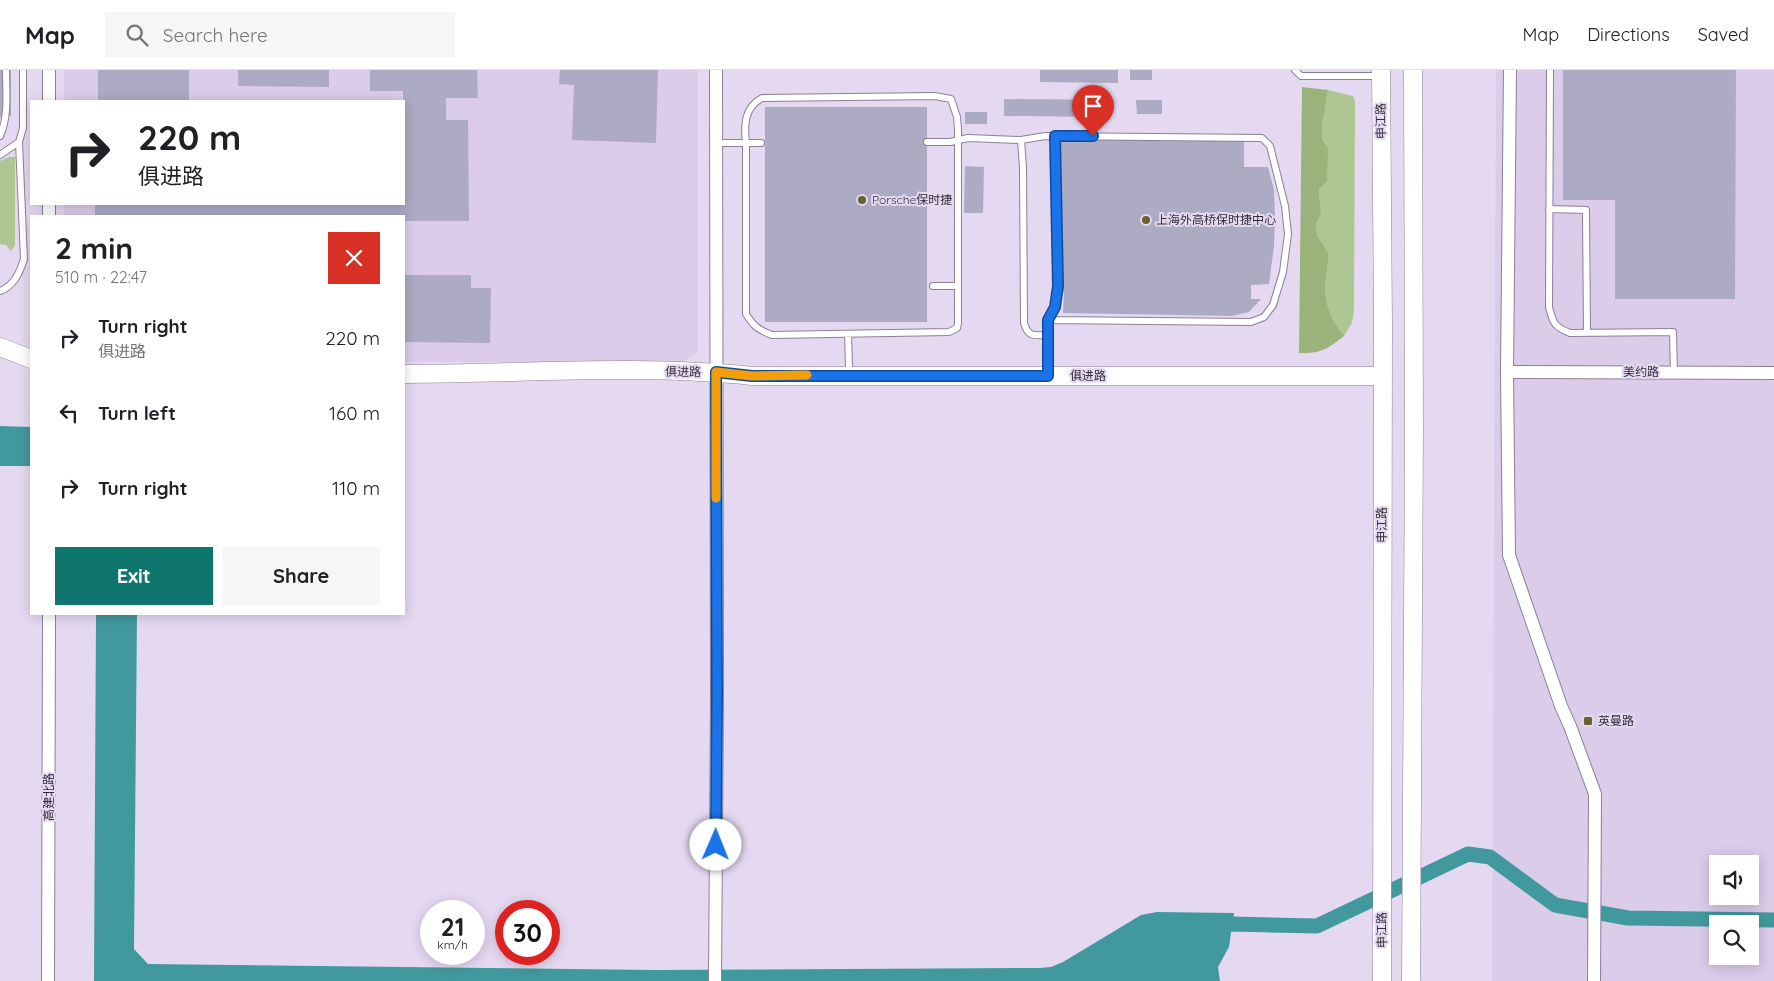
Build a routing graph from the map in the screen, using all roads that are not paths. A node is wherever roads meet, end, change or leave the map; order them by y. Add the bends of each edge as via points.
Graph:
1 (6, 70) edge
2 (23, 70) edge
3 (49, 70) edge
4 (716, 70) edge
5 (1295, 70) edge
6 (1413, 70) edge
7 (1510, 70) edge
8 (1550, 70) edge
9 (1381, 73) edge
10 (49, 100) edge
11 (0, 136) edge
12 (1055, 136) junction
13 (958, 140) junction
14 (1021, 140) junction
15 (20, 142) junction
16 (927, 142) dead end
17 (716, 143) junction
18 (746, 143) junction
19 (760, 143) dead end
20 (0, 155) edge
21 (1548, 209) junction
22 (933, 286) dead end
23 (958, 286) junction
24 (0, 291) edge
25 (1048, 320) junction
26 (1587, 333) junction
27 (848, 334) junction
28 (1048, 335) junction
29 (0, 347) edge
30 (30, 359) edge
31 (849, 368) dead end
32 (716, 372) junction
33 (1507, 372) junction
34 (1674, 372) junction
35 (1774, 373) edge
36 (405, 374) edge
37 (1048, 376) junction
38 (1382, 376) junction
39 (49, 615) edge
40 (48, 981) edge
41 (715, 981) edge
42 (1382, 981) edge
43 (1411, 981) edge
44 (1594, 981) edge

1 - 11 lane via 5,116
2 - 15 lane
3 - 10 street
4 - 17 street
5 - 9 lane via 1301,76
6 - 43 main road
7 - 33 street
8 - 21 lane
9 - 38 main road, 申江路
12 - 14 lane
12 - 25 lane via 1058,286 1055,307
12 - 25 lane via 1262,138 1270,146 1285,206 1288,234 1283,272 1273,305 1264,316 1251,322
13 - 14 lane
13 - 16 lane
13 - 18 lane via 957,117 951,99 936,96 762,98 754,103 747,116
13 - 23 lane
14 - 28 lane via 1024,323 1031,335
15 - 20 lane
15 - 24 lane via 24,259 8,288
17 - 18 lane
17 - 32 street
18 - 19 lane
18 - 27 lane via 746,314 758,330 772,335
21 - 26 lane via 1551,316 1557,328 1570,333
21 - 26 lane via 1586,210
22 - 23 lane
23 - 27 lane via 958,323 957,328 949,332
25 - 28 lane
26 - 34 lane via 1673,332
27 - 31 lane
28 - 37 lane
29 - 30 main road
32 - 36 main road, 俱进路
32 - 37 main road, 俱进路 via 752,376
32 - 41 street
33 - 34 street, 美约路
33 - 44 street via 1509,555 1595,794
34 - 35 street, 美约路
37 - 38 main road, 俱进路
38 - 42 main road, 申江路
39 - 40 street, 高建北路

